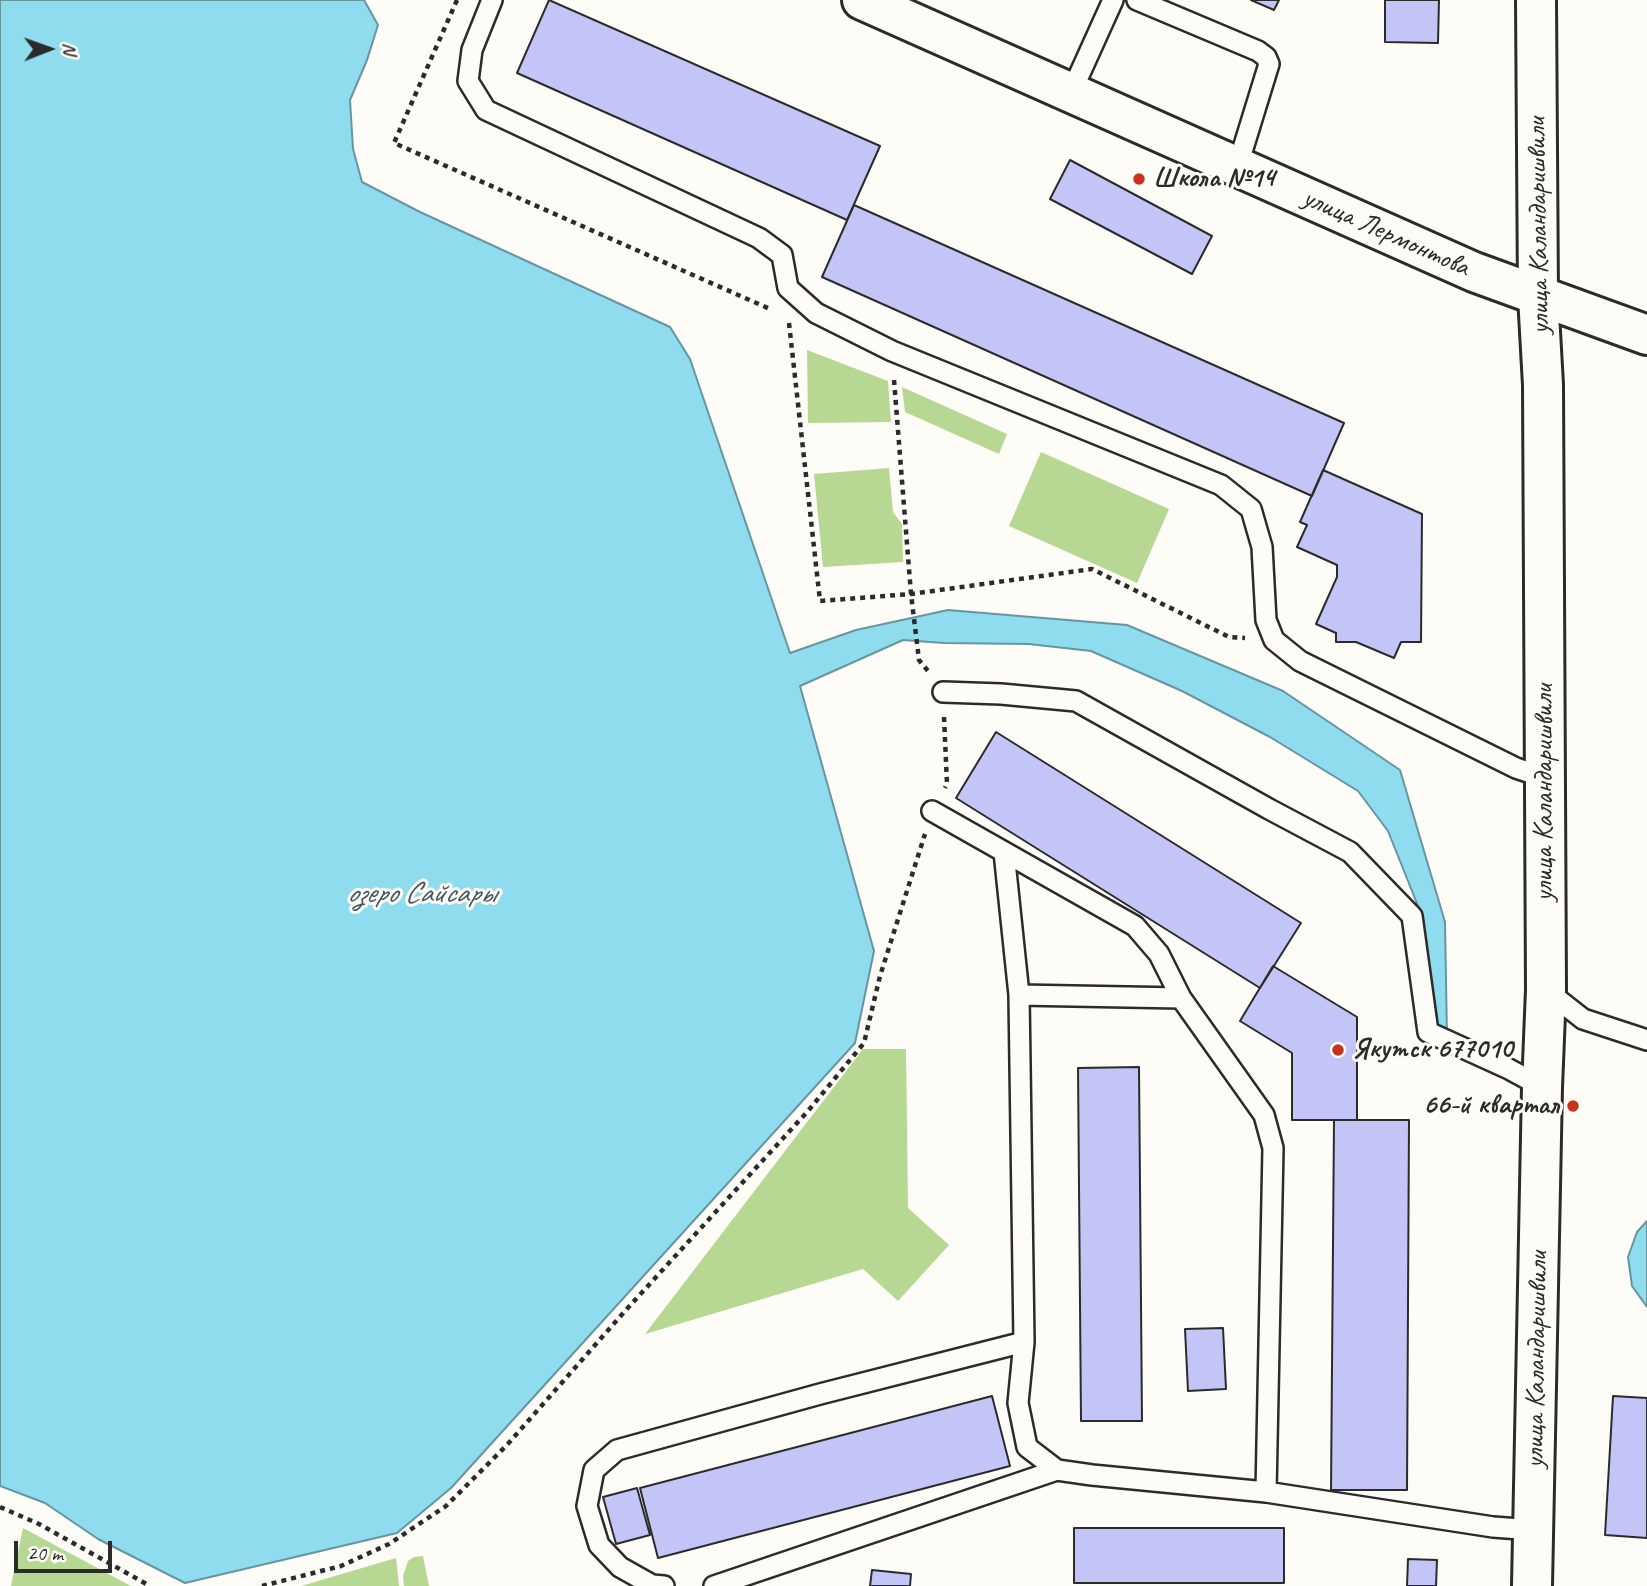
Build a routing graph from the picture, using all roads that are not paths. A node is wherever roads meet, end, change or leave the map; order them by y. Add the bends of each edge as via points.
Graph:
1 (492, 0) edge
2 (862, 0) edge
3 (1113, 0) edge
4 (1138, 0) edge
5 (1536, 0) edge
6 (1071, 93) junction
7 (1237, 168) junction
8 (1538, 296) junction
9 (1647, 335) edge
10 (943, 692) road end
11 (1546, 778) junction
12 (932, 811) road end
13 (1004, 852) junction
14 (1546, 990) junction
15 (1019, 995) junction
16 (1181, 998) junction
17 (1647, 1040) edge
18 (1542, 1087) junction
19 (1024, 1342) junction
20 (1057, 1470) junction
21 (1266, 1492) junction
22 (1534, 1530) junction
23 (664, 1586) edge
24 (715, 1586) edge
25 (1532, 1586) edge

1 - 11 lane via 472,50 468,81 486,110 759,238 782,255 788,288 816,313 892,351 1221,485 1251,509 1262,547 1266,620 1274,640 1300,661 1516,768
2 - 6 street, улица Лермонтова
3 - 6 lane
4 - 7 lane via 1266,57 1269,64
5 - 8 street, улица Каландаришвили
6 - 7 street, улица Лермонтова
7 - 8 street, улица Лермонтова
8 - 9 street, улица Лермонтова
8 - 11 street, улица Каландаришвили via 1543,386
10 - 18 lane via 1076,701 1350,852 1412,916 1428,1032
11 - 14 street, улица Каландаришвили
12 - 13 lane
13 - 15 lane
13 - 16 lane via 1135,926 1159,954
14 - 17 lane via 1583,1019
14 - 18 street, улица Каландаришвили
15 - 16 lane
15 - 19 lane
16 - 21 lane via 1264,1115 1273,1149
18 - 22 street, улица Каландаришвили
19 - 20 lane via 1018,1403 1027,1447
19 - 23 lane via 617,1450 594,1470 587,1506 599,1545 620,1567 652,1585
20 - 21 lane
20 - 24 lane
21 - 22 lane
22 - 25 street, улица Каландаришвили

